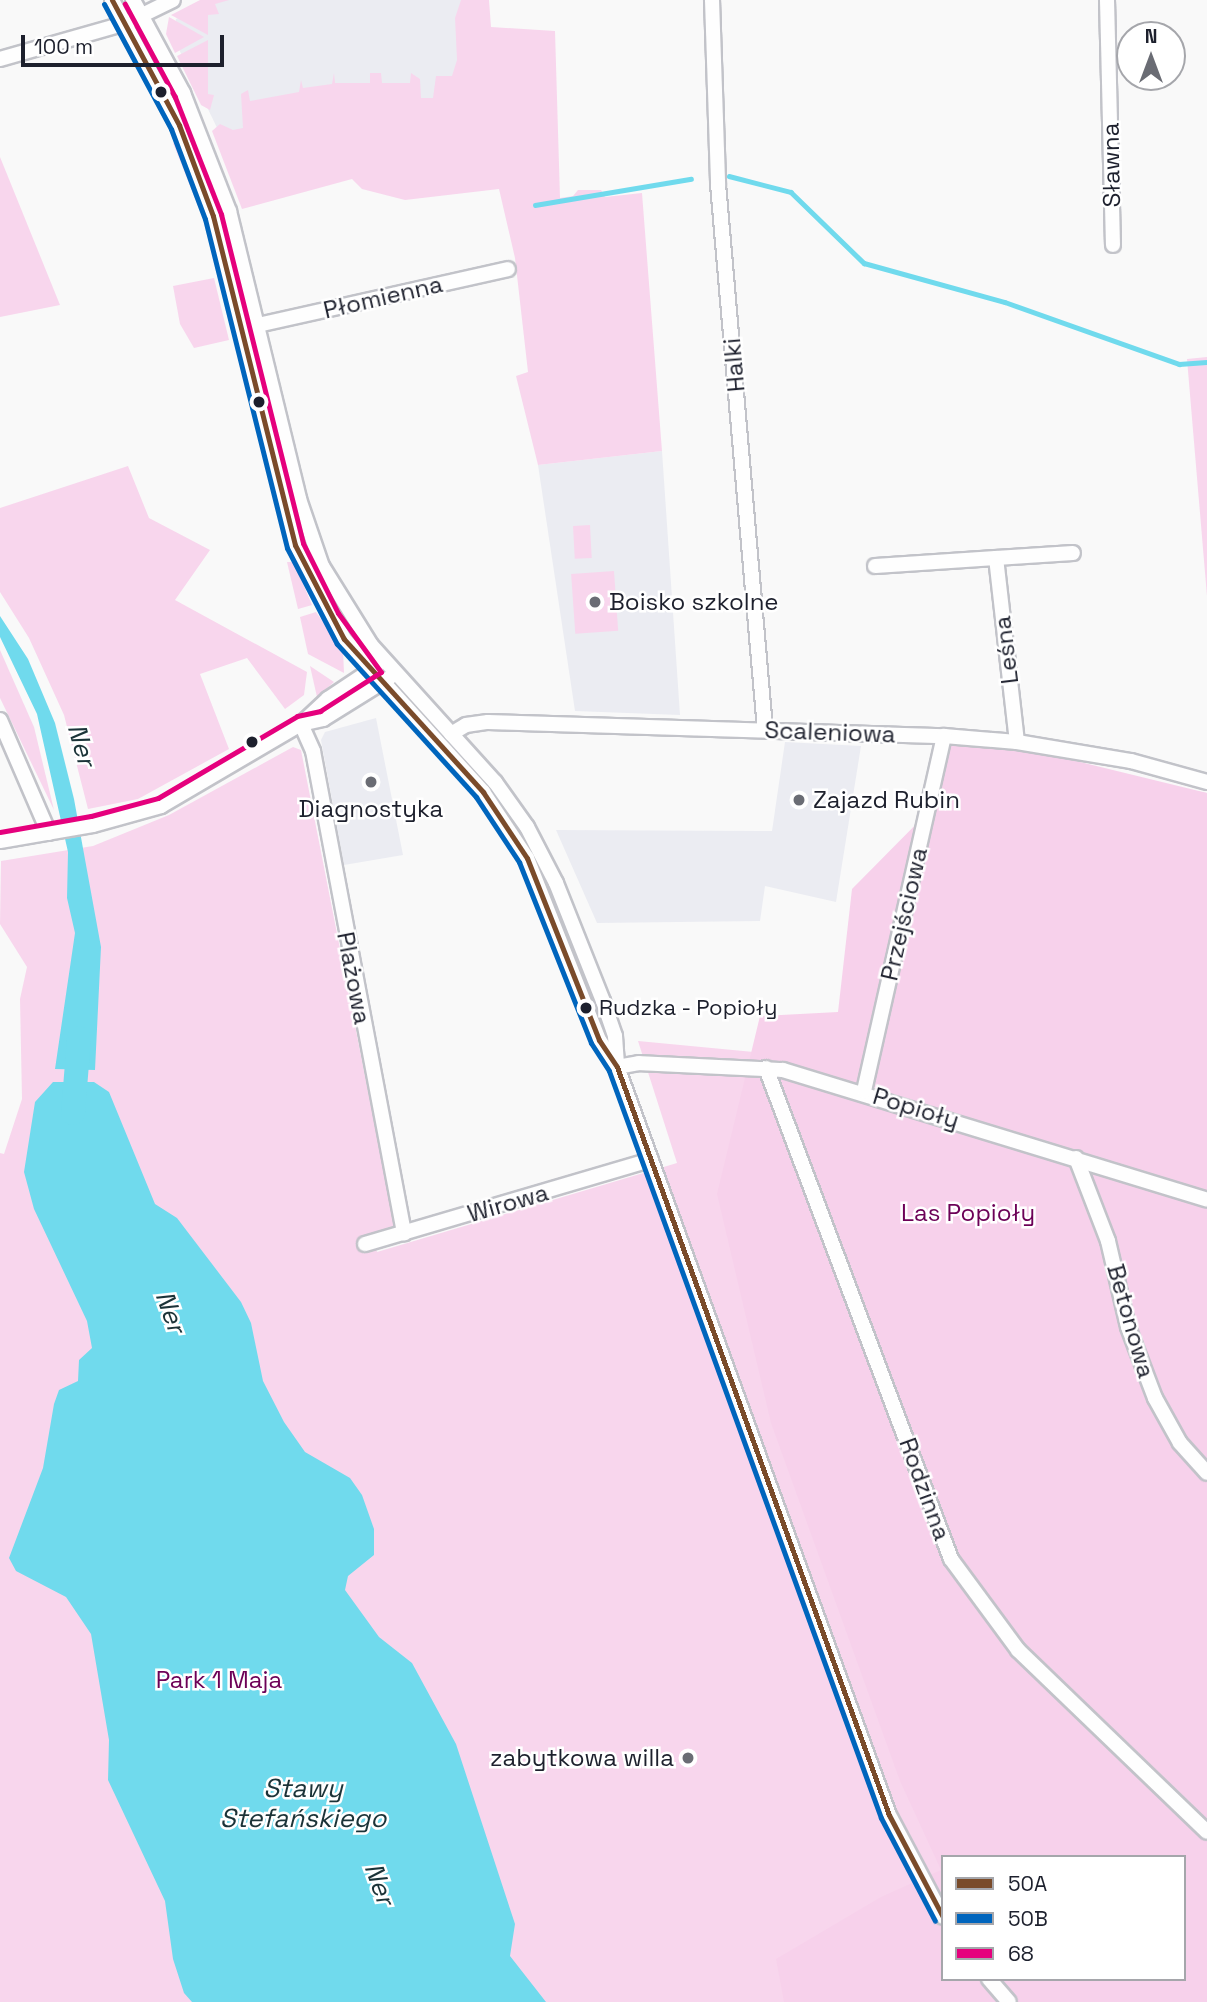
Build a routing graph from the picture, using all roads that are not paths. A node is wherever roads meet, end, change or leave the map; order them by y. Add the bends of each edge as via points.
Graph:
1 (112, 0) edge
2 (133, 0) edge
3 (173, 0) edge
4 (712, 0) edge
5 (1107, 0) edge
6 (143, 16) junction
7 (126, 23) junction
8 (0, 59) edge
9 (1113, 245) dead end
10 (508, 269) dead end
11 (258, 325) junction
12 (1073, 553) dead end
13 (996, 558) junction
14 (875, 566) dead end
15 (384, 662) junction
16 (370, 671) junction
17 (394, 674) junction
18 (381, 683) junction
19 (0, 720) edge
20 (301, 724) junction
21 (765, 729) junction
22 (451, 734) junction
23 (944, 736) junction
24 (1017, 742) junction
25 (1207, 782) edge
26 (54, 832) junction
27 (0, 841) edge
28 (617, 1067) junction
29 (766, 1068) junction
30 (864, 1091) junction
31 (1076, 1158) junction
32 (651, 1160) junction
33 (1207, 1199) edge
34 (404, 1234) junction
35 (365, 1244) dead end
36 (1204, 1465) edge
37 (1207, 1832) edge
38 (941, 1913) edge
39 (991, 1981) edge
40 (1009, 2002) edge

1 - 7 street
2 - 6 street
3 - 6 street
4 - 21 street, Halki via 718,184
5 - 9 street, Sławna
6 - 7 street
6 - 11 street via 183,93 217,174
7 - 8 street
7 - 16 street via 179,125 213,216 295,545 331,619
10 - 11 street, Płomienna
11 - 15 street via 311,540 340,599
12 - 13 street
13 - 14 street
13 - 24 street, Leśna
15 - 16 street
15 - 17 street
16 - 18 street
16 - 20 street
17 - 18 street
17 - 22 street
18 - 20 street via 323,719
18 - 28 street via 467,773 514,835 551,912 599,1040
19 - 26 street
20 - 26 street via 168,803
20 - 34 street, Plażowa via 313,751
21 - 22 street, Scaleniowa via 483,722
21 - 23 street, Scaleniowa
22 - 28 street via 504,793 542,853 610,1020
23 - 24 street, Scaleniowa
23 - 30 street, Przejściowa
24 - 25 street, Scaleniowa via 1131,761
26 - 27 street
28 - 29 street, Popioły via 639,1063
28 - 32 street
29 - 30 street, Popioły
29 - 37 street, Rodzinna via 951,1559 1018,1650
30 - 31 street, Popioły
31 - 33 street, Popioły
31 - 36 street, Betonowa via 1108,1241 1136,1353 1155,1398
32 - 34 street, Wirowa
32 - 38 street via 886,1806
34 - 35 street, Wirowa
39 - 40 street

